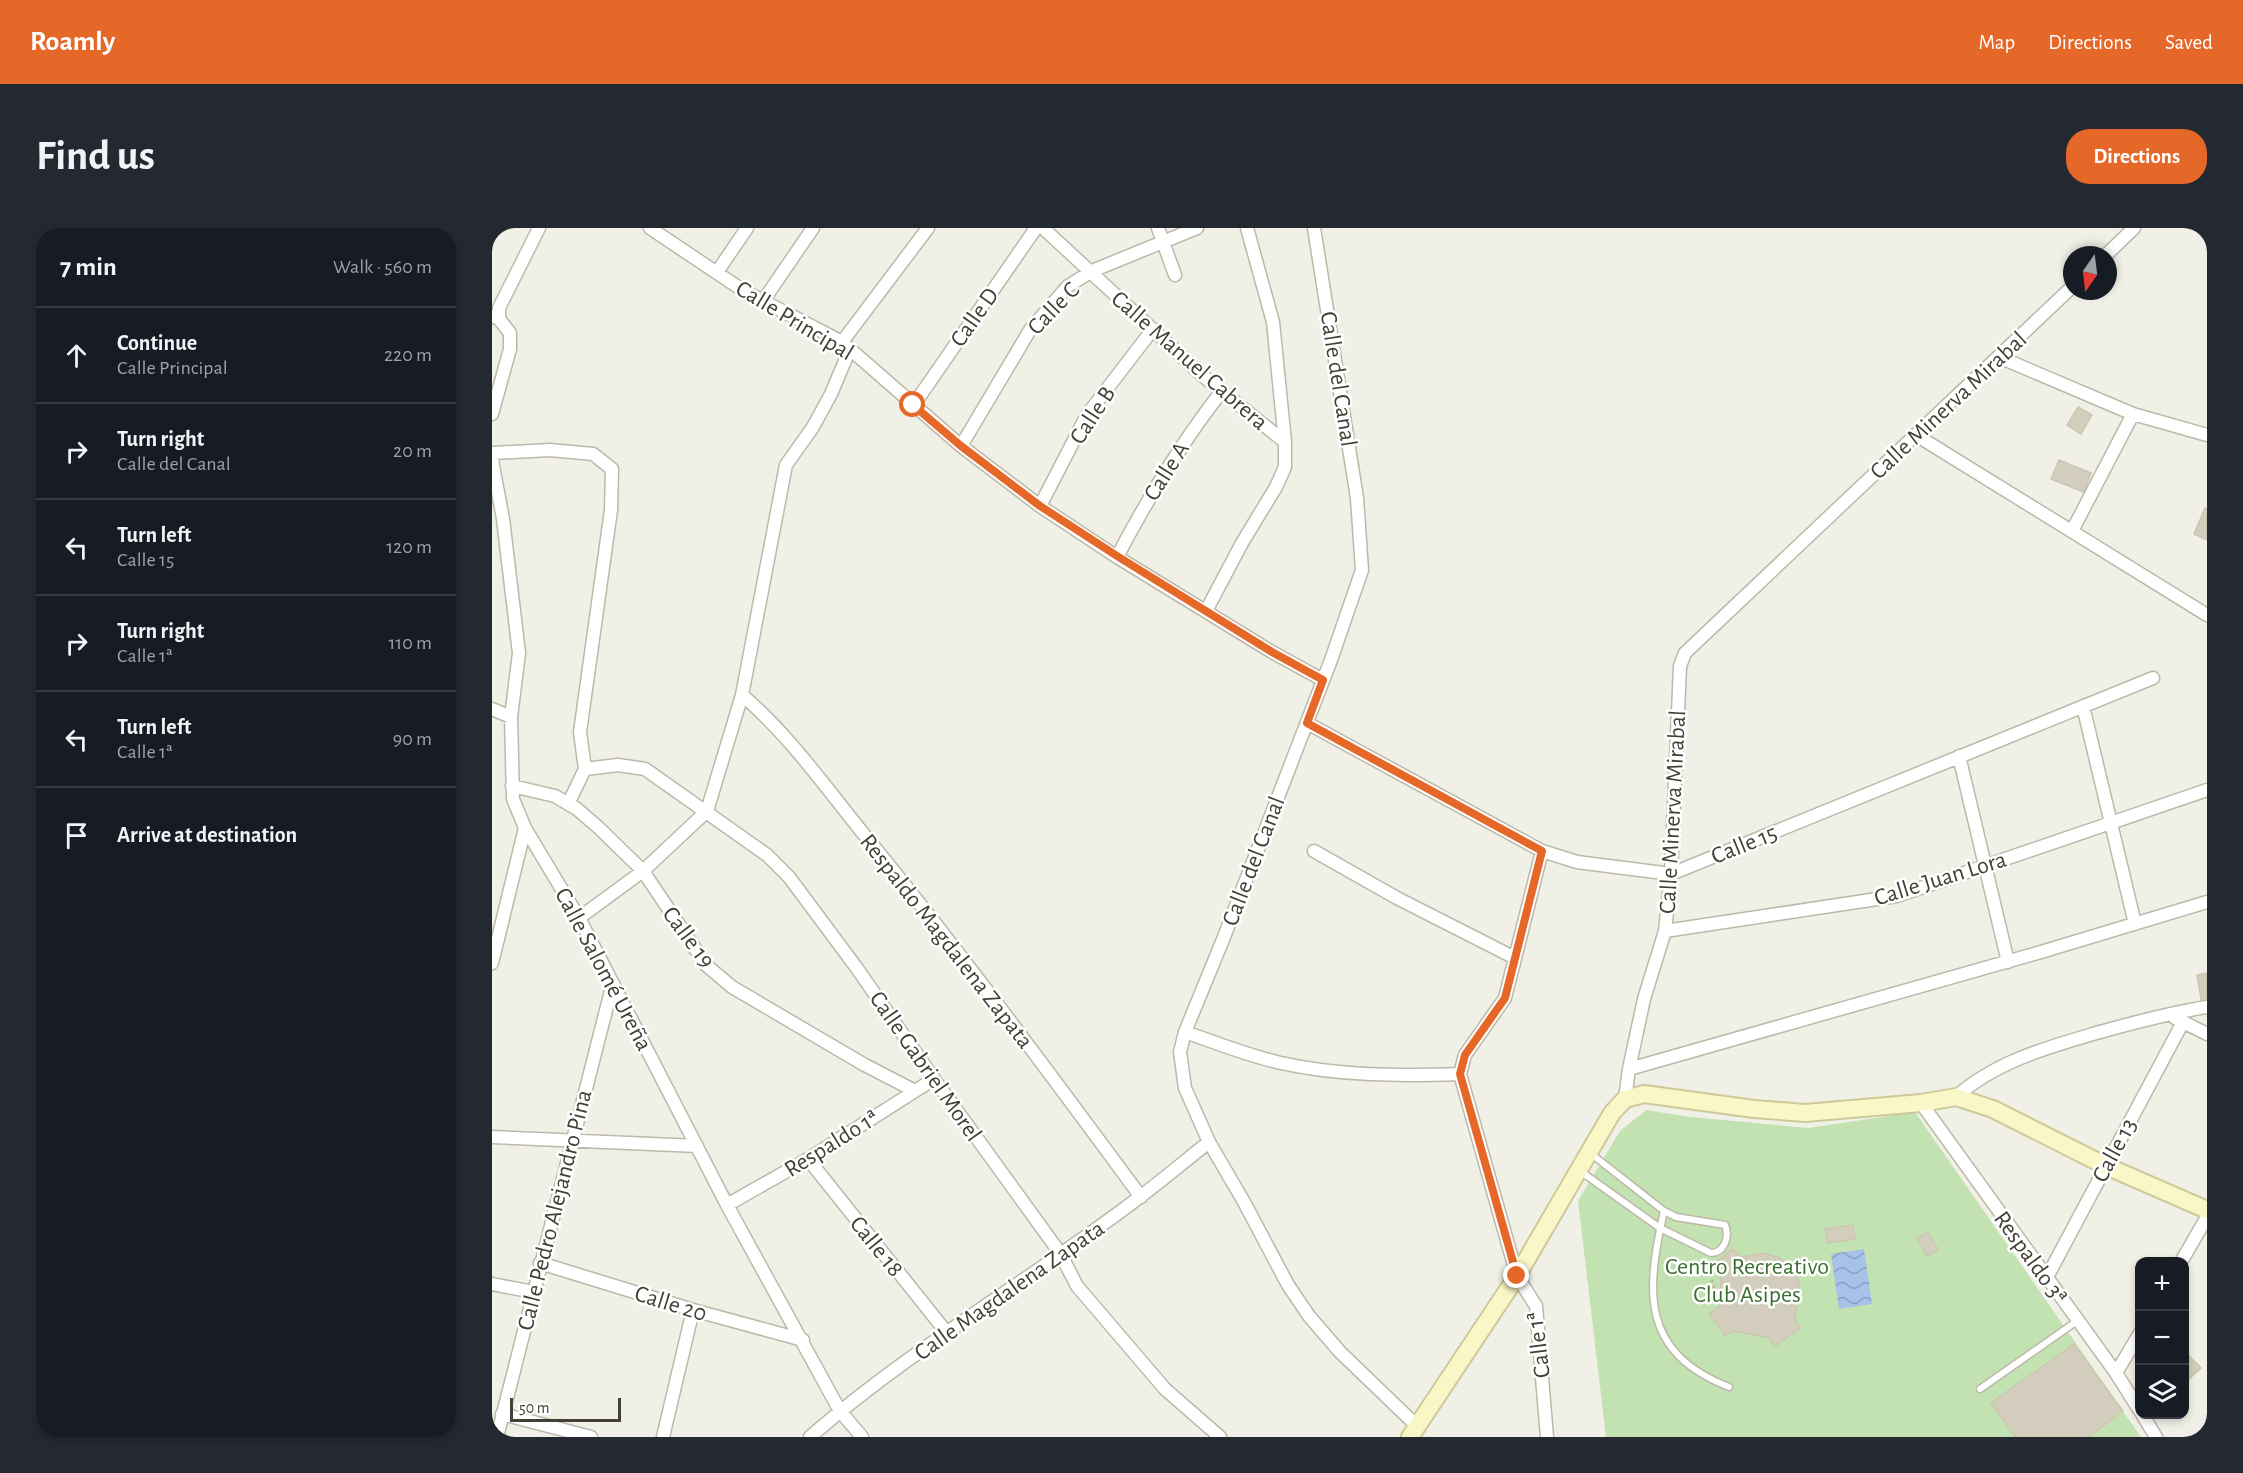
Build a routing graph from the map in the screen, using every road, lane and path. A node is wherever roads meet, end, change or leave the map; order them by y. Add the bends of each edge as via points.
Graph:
1 (539, 228) edge
2 (651, 228) edge
3 (747, 228) edge
4 (813, 228) edge
5 (928, 228) edge
6 (1036, 228) edge
7 (1043, 228) edge
8 (1158, 228) edge
9 (1197, 228) edge
10 (1247, 228) edge
11 (1314, 228) edge
12 (2134, 228) edge
13 (1162, 241) junction
14 (2115, 246) edge
15 (1092, 271) junction
16 (717, 272) junction
17 (1175, 275) dead end
18 (2063, 296) edge
19 (763, 301) junction
20 (496, 311) edge
21 (1153, 329) junction
22 (846, 346) junction
23 (1999, 357) junction
24 (1222, 391) junction
25 (913, 405) junction
26 (492, 414) edge
27 (2133, 414) junction
28 (1916, 435) junction
29 (2207, 435) edge
30 (1285, 442) junction
31 (961, 446) junction
32 (492, 453) edge
33 (492, 460) edge
34 (493, 477) edge
35 (1040, 506) junction
36 (2072, 531) junction
37 (1117, 556) junction
38 (1206, 611) junction
39 (2207, 615) edge
40 (2153, 678) dead end
41 (1323, 680) junction
42 (742, 695) junction
43 (2083, 706) junction
44 (492, 709) edge
45 (511, 717) junction
46 (1307, 723) junction
47 (1959, 756) junction
48 (585, 769) junction
49 (512, 786) junction
50 (2207, 790) edge
51 (568, 804) junction
52 (707, 811) junction
53 (2112, 822) junction
54 (525, 828) junction
55 (1314, 851) dead end
56 (1542, 851) junction
57 (1984, 866) junction
58 (643, 871) junction
59 (1671, 874) junction
60 (2207, 902) edge
61 (579, 918) junction
62 (2135, 924) junction
63 (1665, 931) junction
64 (1515, 958) junction
65 (2008, 962) junction
66 (492, 963) edge
67 (613, 983) junction
68 (2207, 1007) edge
69 (2166, 1014) junction
70 (2183, 1022) junction
71 (1185, 1032) junction
72 (2207, 1034) edge
73 (1629, 1069) junction
74 (1460, 1074) junction
75 (934, 1079) junction
76 (915, 1091) junction
77 (1956, 1097) junction
78 (1625, 1099) junction
79 (1921, 1103) junction
80 (492, 1137) edge
81 (571, 1141) junction
82 (1209, 1142) junction
83 (697, 1146) junction
84 (1590, 1153) junction
85 (808, 1159) junction
86 (2106, 1166) junction
87 (1580, 1171) junction
88 (1141, 1197) junction
89 (727, 1205) junction
90 (2207, 1210) edge
91 (1664, 1211) junction
92 (2207, 1217) edge
93 (1660, 1228) junction
94 (1705, 1251) junction
95 (1060, 1253) junction
96 (2184, 1257) edge
97 (540, 1263) junction
98 (1517, 1276) junction
99 (2046, 1279) junction
100 (492, 1284) edge
101 (533, 1292) junction
102 (1716, 1297) dead end
103 (693, 1310) junction
104 (2077, 1321) junction
105 (947, 1333) junction
106 (802, 1340) junction
107 (2135, 1340) edge
108 (2116, 1373) junction
109 (1729, 1388) dead end
110 (1980, 1389) dead end
111 (2135, 1403) edge
112 (840, 1411) junction
113 (502, 1414) junction
114 (2145, 1419) edge
115 (1414, 1432) edge
116 (497, 1437) edge
117 (591, 1437) edge
118 (663, 1437) edge
119 (810, 1437) edge
120 (862, 1437) edge
121 (1220, 1437) edge
122 (1547, 1437) edge
123 (2156, 1437) edge

1 - 20 street
2 - 16 street, Calle Principal
3 - 16 street
4 - 19 street
5 - 22 street
6 - 25 street, Calle D
7 - 15 street, Calle Manuel Cabrera
8 - 13 street
9 - 13 street, Calle C
10 - 30 street via 1273,322
11 - 41 street, Calle del Canal via 1358,498 1362,570
12 - 14 street
13 - 15 street, Calle C
13 - 17 street
15 - 21 street, Calle Manuel Cabrera
15 - 31 street, Calle C via 1068,286 1030,330
16 - 19 street, Calle Principal
18 - 23 street, Calle Minerva Mirabal
19 - 22 street, Calle Principal
20 - 26 street via 510,333 510,349
21 - 24 street, Calle Manuel Cabrera
21 - 35 street, Calle B via 1087,416
22 - 25 street, Calle Principal
22 - 42 street via 840,375 786,465
23 - 27 street
23 - 28 street, Calle Minerva Mirabal
24 - 30 street, Calle Manuel Cabrera
24 - 37 street, Calle A via 1193,428
25 - 31 street, Calle Principal
27 - 29 street
27 - 36 street
28 - 36 street
28 - 59 street, Calle Minerva Mirabal via 1685,653 1680,666
30 - 38 street via 1285,467 1276,487
31 - 35 street, Calle Principal
32 - 48 street via 550,450 594,454 612,468 611,510 580,732
33 - 34 street, Calle Salomé Ureña
34 - 45 street, Calle Salomé Ureña via 503,519 519,653
35 - 37 street, Calle Principal
36 - 39 street
37 - 38 street, Calle Principal
38 - 41 street, Calle Principal
40 - 43 street, Calle 15
41 - 46 street, Calle del Canal
42 - 52 street
42 - 88 street, Respaldo Magdalena Zapata via 767,716 888,864
43 - 47 street, Calle 15
43 - 53 street
44 - 45 street
45 - 49 street, Calle Salomé Ureña
46 - 56 street, Calle 15
46 - 71 street, Calle del Canal
47 - 57 street
47 - 59 street, Calle 15
48 - 51 street
48 - 52 street, Calle Gabriel Morel via 618,765 645,769
49 - 51 street, Calle 19 via 555,796
49 - 54 street, Calle Salomé Ureña
50 - 53 street, Calle Juan Lora
51 - 58 street, Calle 19
52 - 58 street
52 - 75 street, Calle Gabriel Morel via 789,877
53 - 57 street, Calle Juan Lora
53 - 62 street
54 - 61 street, Calle Salomé Ureña
54 - 66 street
55 - 64 street
56 - 59 street, Calle 15 via 1577,862
56 - 64 street
57 - 63 street, Calle Juan Lora via 1898,896
57 - 65 street
58 - 61 street
58 - 76 street, Calle 19 via 706,965 732,987
59 - 63 street, Calle Minerva Mirabal
60 - 62 street
61 - 67 street, Calle Salomé Ureña
62 - 65 street
63 - 73 street, Calle Minerva Mirabal via 1644,999
64 - 74 street via 1505,998 1465,1055
65 - 73 street
67 - 81 street, Calle Pedro Alejandro Pina
67 - 83 street, Calle Salomé Ureña
68 - 69 street
69 - 70 street
69 - 77 street via 2053,1045 1991,1070
70 - 72 street
70 - 86 street, Calle 13
71 - 74 street via 1281,1063 1345,1072
71 - 82 street, Calle del Canal via 1180,1052 1185,1088
73 - 78 street, Calle Minerva Mirabal
74 - 98 street, Calle 1ª
75 - 76 street, Respaldo 1ª
75 - 95 street, Calle Gabriel Morel
76 - 85 street, Respaldo 1ª
77 - 79 street
77 - 86 street via 1993,1109
78 - 79 street via 1644,1094 1805,1113
78 - 84 street via 1612,1113
79 - 99 street, Respaldo 3ª
80 - 81 street
81 - 83 street
81 - 97 street, Calle Pedro Alejandro Pina
82 - 88 street, Calle Magdalena Zapata
82 - 115 street, Calle del Canal via 1309,1316
83 - 89 street, Calle Salomé Ureña
84 - 87 street
84 - 91 lane
85 - 89 street, Respaldo 1ª
85 - 105 street, Calle 18
86 - 90 street
86 - 99 street, Calle 13
87 - 93 lane
87 - 98 street
88 - 95 street, Calle Magdalena Zapata
89 - 106 street, Calle Salomé Ureña
91 - 93 lane
91 - 94 lane via 1676,1217 1725,1225 1723,1247 1717,1253
92 - 96 street
93 - 94 lane
93 - 109 lane via 1653,1268 1653,1305 1662,1334 1683,1360 1705,1378
94 - 102 path
95 - 105 street, Calle Magdalena Zapata
95 - 121 street, Calle Gabriel Morel via 1077,1286 1165,1389
97 - 101 street, Calle Pedro Alejandro Pina
97 - 103 street, Calle 20
98 - 115 street
98 - 122 street, Calle 1ª via 1536,1306
99 - 104 street, Respaldo 3ª
100 - 101 street
101 - 113 street, Calle Pedro Alejandro Pina
103 - 106 street, Calle 20
103 - 118 street
104 - 108 street, Respaldo 3ª
104 - 110 lane
105 - 112 street, Calle Magdalena Zapata
106 - 112 street, Calle Salomé Ureña
107 - 108 street
108 - 111 street, Respaldo 3ª
112 - 119 street, Calle Magdalena Zapata
112 - 120 street, Calle Salomé Ureña
113 - 116 street, Calle Pedro Alejandro Pina
113 - 117 street
114 - 123 street, Respaldo 3ª

